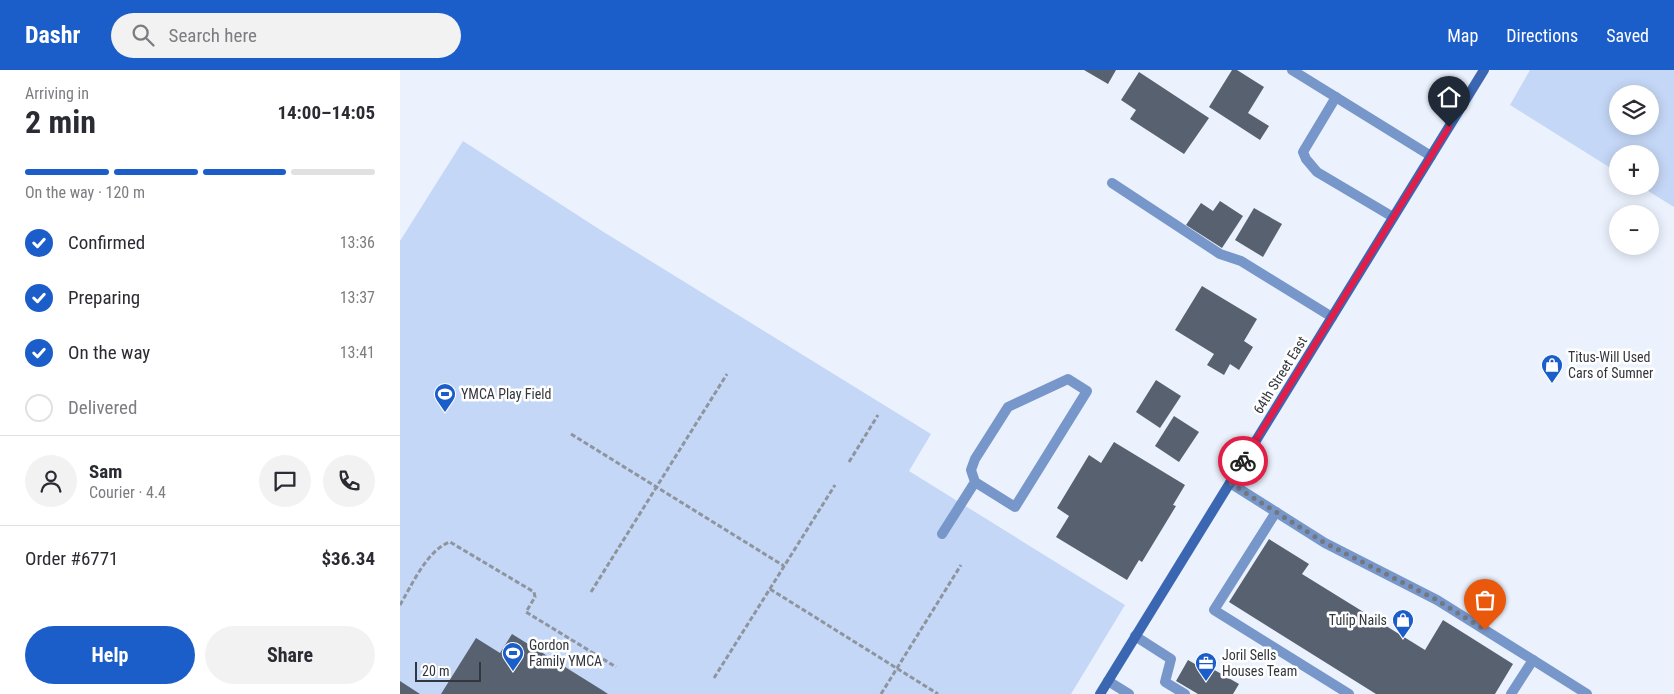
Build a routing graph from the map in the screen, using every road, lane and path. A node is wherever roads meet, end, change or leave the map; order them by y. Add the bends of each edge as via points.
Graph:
1 (1292, 70) edge
2 (1484, 70) edge
3 (1336, 97) junction
4 (1431, 156) junction
5 (1112, 183) dead end
6 (1393, 218) junction
7 (1332, 317) junction
8 (727, 374) dead end
9 (878, 415) dead end
10 (571, 434) dead end
11 (849, 462) dead end
12 (975, 482) junction
13 (1230, 483) junction
14 (835, 485) dead end
15 (656, 487) junction
16 (1276, 512) junction
17 (942, 534) dead end
18 (961, 565) dead end
19 (784, 566) junction
20 (770, 589) junction
21 (591, 592) dead end
22 (400, 605) edge
23 (1135, 636) junction
24 (1533, 660) junction
25 (616, 667) dead end
26 (897, 668) junction
27 (714, 678) dead end
28 (1108, 681) junction
29 (881, 694) edge
30 (938, 694) edge
31 (1100, 694) edge
32 (1129, 694) edge
33 (1185, 694) edge
34 (1349, 694) edge
35 (1512, 694) edge
36 (1587, 694) edge

1 - 3 street
2 - 4 street, 64th Street East
3 - 4 street
3 - 6 street via 1303,152 1306,159 1317,172
4 - 6 street, 64th Street East
5 - 7 street via 1220,254 1241,261
6 - 7 street, 64th Street East
7 - 13 street, 64th Street East
8 - 15 path
9 - 11 path
10 - 15 path
12 - 12 street via 971,470 975,458 1008,407 1068,380 1087,392 1015,507
12 - 17 street
13 - 16 street
13 - 23 street, 64th Street East
14 - 19 path
15 - 19 path
15 - 21 path
16 - 24 street via 1325,543 1437,600
16 - 34 street via 1214,610
18 - 26 path
19 - 20 path
20 - 26 path
20 - 27 path
22 - 25 path via 432,554 450,542 534,592 535,597 526,612
23 - 28 street, 64th Street East
23 - 33 street via 1171,659 1165,682
24 - 35 street
24 - 36 street
26 - 29 path
26 - 30 path
28 - 31 street, 64th Street East
28 - 32 street

